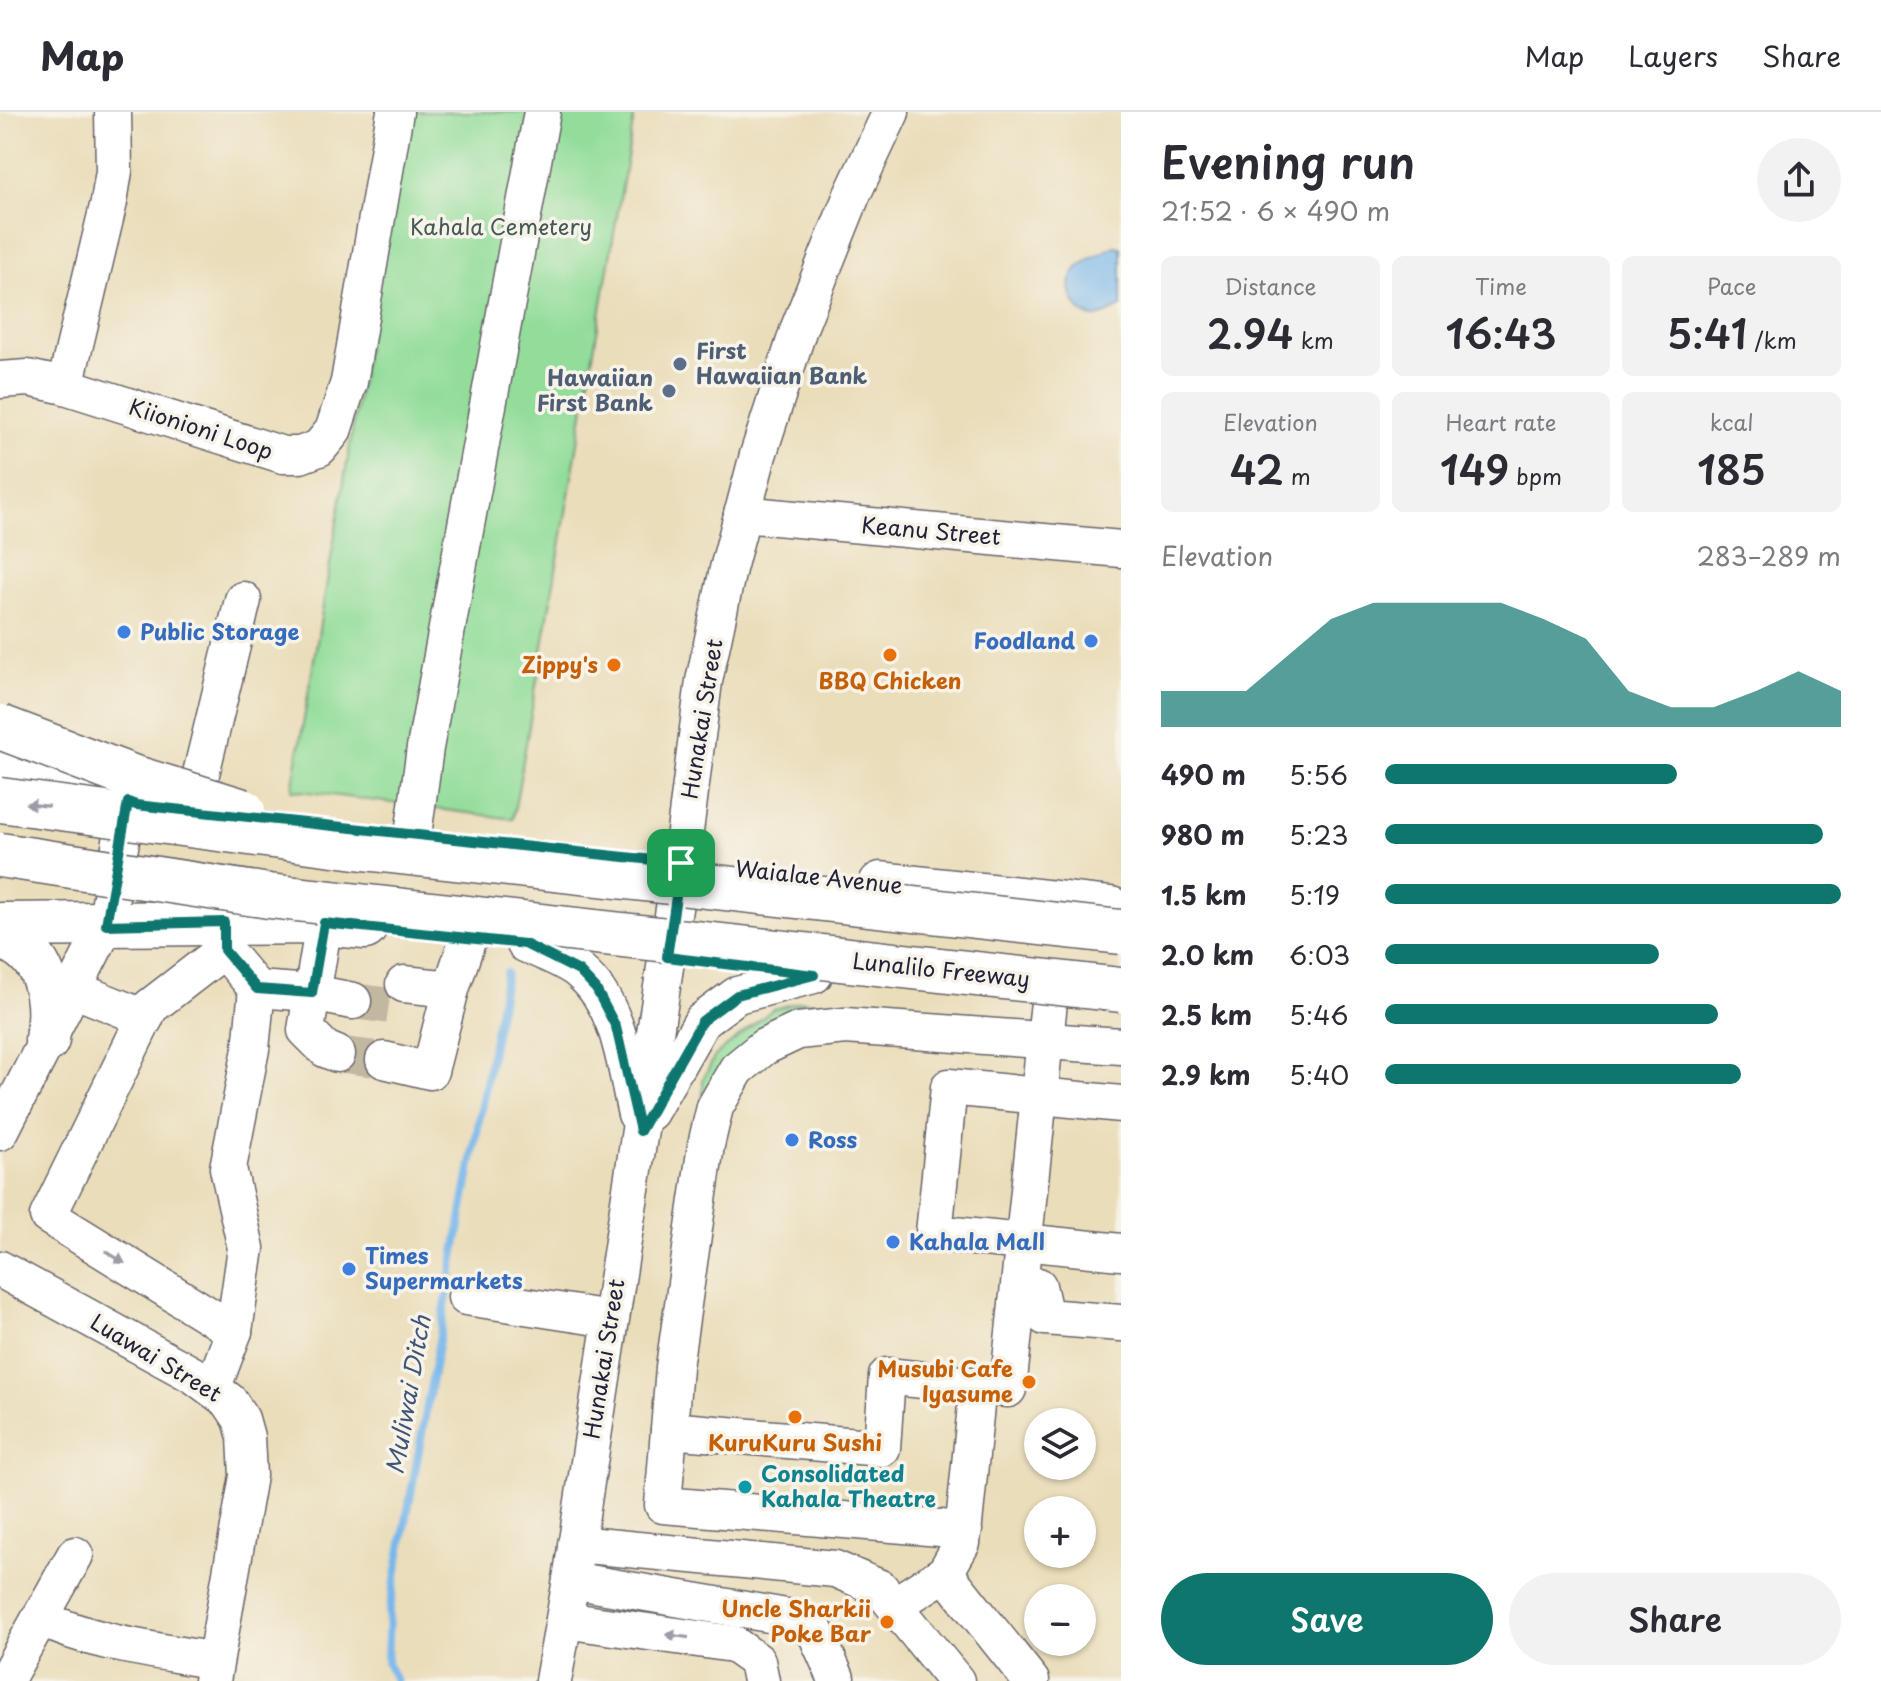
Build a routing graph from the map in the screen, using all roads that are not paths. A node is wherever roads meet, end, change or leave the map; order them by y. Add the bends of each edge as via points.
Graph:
1 (113, 112) edge
2 (395, 112) edge
3 (542, 112) edge
4 (891, 112) edge
5 (0, 380) edge
6 (65, 386) junction
7 (742, 514) junction
8 (1121, 549) edge
9 (243, 600) dead end
10 (0, 727) edge
11 (0, 757) edge
12 (0, 800) edge
13 (128, 802) junction
14 (192, 811) junction
15 (413, 835) junction
16 (364, 848) junction
17 (0, 855) edge
18 (681, 863) junction
19 (0, 874) edge
20 (269, 896) junction
21 (1121, 910) edge
22 (324, 923) junction
23 (0, 925) edge
24 (106, 925) junction
25 (1121, 932) edge
26 (224, 936) junction
27 (0, 937) edge
28 (468, 938) junction
29 (525, 944) junction
30 (667, 957) junction
31 (814, 975) junction
32 (73, 989) junction
33 (257, 989) junction
34 (1121, 990) edge
35 (311, 996) junction
36 (1121, 1011) edge
37 (145, 1018) junction
38 (443, 1019) junction
39 (1045, 1028) junction
40 (47, 1040) junction
41 (1121, 1046) edge
42 (1040, 1096) junction
43 (1121, 1104) edge
44 (640, 1131) junction
45 (0, 1132) edge
46 (1024, 1243) junction
47 (1121, 1252) edge
48 (0, 1269) edge
49 (1038, 1286) dead end
50 (466, 1297) dead end
51 (610, 1319) junction
52 (1121, 1323) edge
53 (234, 1331) junction
54 (978, 1386) junction
55 (213, 1387) junction
56 (669, 1430) junction
57 (964, 1530) junction
58 (576, 1544) junction
59 (75, 1555) dead end
60 (945, 1573) junction
61 (571, 1580) junction
62 (896, 1604) junction
63 (40, 1618) junction
64 (564, 1620) junction
65 (214, 1671) edge
66 (839, 1680) edge
67 (5, 1681) edge
68 (553, 1681) edge
69 (761, 1681) edge
70 (956, 1681) edge
71 (1031, 1681) edge

1 - 6 street via 109,202
2 - 6 street, Kiionioni Loop via 349,382 333,431 319,448 283,455
3 - 15 street
4 - 7 street, Hunakai Street via 816,284
5 - 6 street via 28,378
7 - 8 street, Keanu Street
7 - 18 street, Hunakai Street via 698,645 704,681
9 - 14 street
10 - 16 main road, bridge via 132,777
11 - 13 main road, Waialae Avenue
16 -> 12 main road, bridge
13 - 14 main road, Waialae Avenue
13 - 24 street
14 - 15 main road, Waialae Avenue
15 - 18 main road, Waialae Avenue
16 - 25 main road, bridge
17 - 20 main road, Lunalilo Freeway, bridge
18 - 21 main road, Waialae Avenue
18 - 30 street, Hunakai Street
19 - 20 main road, bridge
20 - 34 main road, Lunalilo Freeway, bridge
22 - 26 main road
22 - 28 main road
22 - 35 street
23 - 24 main road
24 - 26 main road
24 - 32 street
26 - 33 street
26 - 37 street via 150,1007
27 - 40 main road via 28,952 42,971 50,1006
28 - 29 main road
28 - 38 street
29 - 30 main road
29 - 44 street via 579,971 596,989 616,1027
30 - 31 main road
30 - 44 street, Hunakai Street
31 - 39 main road
31 - 44 street via 737,995 702,1021
32 - 37 street
32 - 40 street
33 - 35 street
33 - 53 street via 228,1168 246,1248
35 - 35 street via 348,1016 325,1049 306,1030
36 - 39 main road
37 -> 53 street via 48,1216
38 - 38 street via 394,1022 430,1071
39 - 41 street
39 - 42 street
39 - 56 street via 845,1026 798,1031 764,1047 737,1069 715,1107 706,1145
40 - 45 street
42 - 43 street
42 - 46 street
42 - 46 street via 949,1087 947,1101 934,1233
44 - 51 street, Hunakai Street
46 - 47 street
46 - 54 street via 1008,1389
48 - 55 street, Luawai Street
49 - 52 street via 1045,1317
50 - 51 street
51 - 58 street, Hunakai Street
53 - 55 street
54 - 56 street via 887,1376 882,1448
54 - 57 street
55 - 65 street, Luawai Street via 241,1419 249,1455
56 - 57 street via 663,1505
57 - 60 street
58 - 61 street, Hunakai Street
58 - 62 street via 835,1569 880,1588
59 - 63 street
60 - 62 street
60 - 71 street
61 - 64 street, Hunakai Street
61 - 66 street via 792,1618 815,1631
62 - 70 street
63 - 65 street via 68,1632
63 - 67 street
64 - 68 street, Hunakai Street
69 -> 64 street via 757,1661 733,1644

